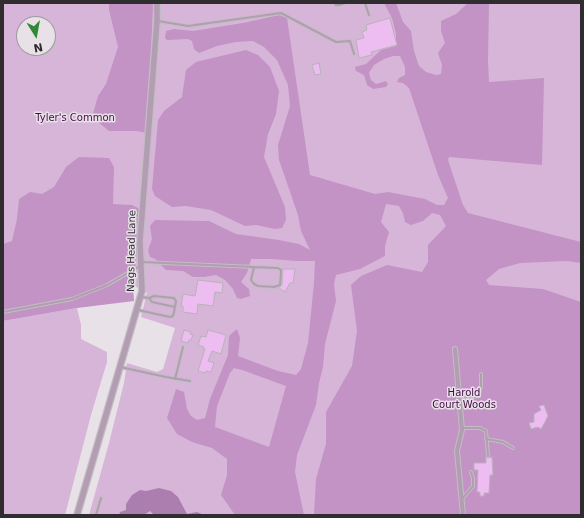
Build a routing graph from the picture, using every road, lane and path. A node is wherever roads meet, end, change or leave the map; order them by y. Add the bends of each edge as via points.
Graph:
1 (157, 3) edge
2 (335, 3) edge
3 (345, 3) edge
4 (365, 3) edge
5 (369, 15) dead end
6 (157, 21) junction
7 (354, 54) dead end
8 (140, 264) junction
9 (254, 267) junction
10 (140, 296) junction
11 (149, 298) junction
12 (175, 307) junction
13 (136, 310) junction
14 (3, 312) edge
15 (183, 347) dead end
16 (455, 349) dead end
17 (120, 367) junction
18 (481, 374) dead end
19 (174, 379) junction
20 (190, 381) dead end
21 (460, 397) junction
22 (462, 428) junction
23 (486, 439) junction
24 (513, 448) dead end
25 (488, 456) dead end
26 (471, 472) dead end
27 (100, 498) dead end
28 (462, 500) junction
29 (77, 515) edge
30 (96, 515) edge
31 (463, 515) edge

1 - 6 street, Nags Head Lane
2 - 3 lane
4 - 5 lane
6 - 7 lane via 188,26 281,13 336,42 350,41
6 - 8 street, Nags Head Lane via 142,201
8 - 9 lane
8 - 10 street, Nags Head Lane
8 - 14 lane via 107,285 72,299
9 - 9 lane via 279,269 280,284 274,287 254,284 251,280
10 - 11 lane
10 - 13 street, Nags Head Lane
11 - 12 lane via 152,302
11 - 12 lane via 174,298
12 - 13 lane via 171,317
13 - 17 street, Nags Head Lane
15 - 19 lane
16 - 21 street
17 - 19 lane
17 - 29 street, Nags Head Lane
18 - 21 lane via 478,396
19 - 20 lane
21 - 22 street
22 - 23 lane via 480,428 486,431
22 - 28 street via 457,451
23 - 24 lane via 503,442
23 - 25 lane
26 - 28 lane via 473,486
27 - 30 lane
28 - 31 street

